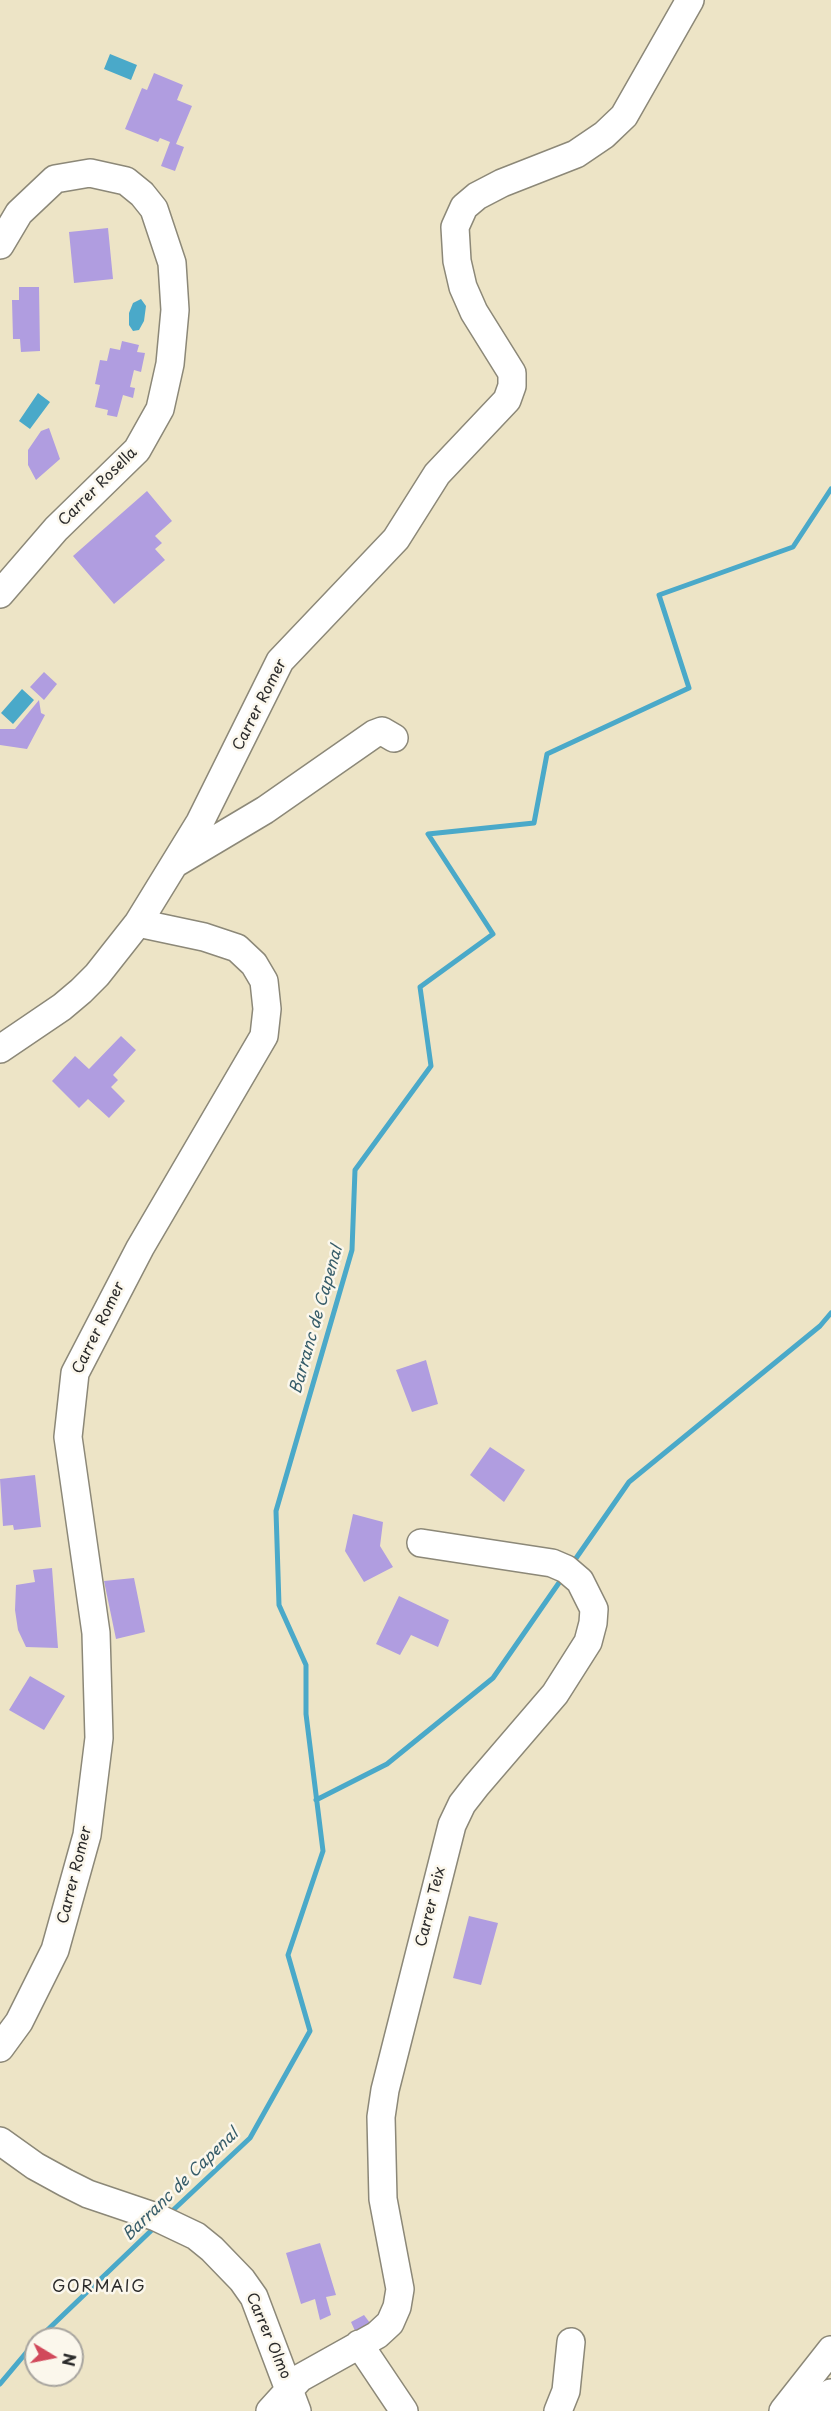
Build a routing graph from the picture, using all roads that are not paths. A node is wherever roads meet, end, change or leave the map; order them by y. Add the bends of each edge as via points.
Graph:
1 (690, 0) edge
2 (0, 245) edge
3 (0, 594) edge
4 (394, 738) dead end
5 (175, 864) junction
6 (138, 922) junction
7 (0, 1048) edge
8 (421, 1544) dead end
9 (0, 2048) edge
10 (0, 2141) edge
11 (571, 2342) dead end
12 (359, 2344) junction
13 (831, 2350) edge
14 (831, 2393) edge
15 (293, 2399) edge
16 (270, 2411) edge
17 (404, 2411) edge
18 (558, 2411) edge
19 (783, 2411) edge
20 (810, 2411) edge

1 - 5 street, Carrer Romer via 624,116 604,135 576,154 502,183 464,207 455,226 454,243 463,287 512,373 507,400 437,474 396,539 280,661 220,784
2 - 3 street, Carrer Rosella via 19,213 55,180 90,173 126,181 154,209 172,263 175,310 170,364 159,409 137,450 56,529
4 - 5 street, Carrer Romer via 382,731 374,734 265,810
5 - 6 street, Carrer Romer
6 - 7 street via 81,991
6 - 9 street, Carrer Romer via 237,948 254,964 264,981 264,1036 140,1248 75,1373 68,1437 96,1633 99,1738 87,1835 55,1950 19,2022
8 - 12 street, Carrer Teix via 559,1566 580,1581 588,1594 594,1609 593,1623 588,1642 555,1694 476,1786 452,1825 381,2117 383,2199 400,2289 397,2307 390,2323
10 - 15 street, Carrer Olmo via 66,2183 156,2217 196,2236 212,2249 254,2297
11 - 18 street via 566,2391
12 - 15 street, Carrer Teix via 317,2367
12 - 17 street
13 - 19 street
14 - 20 street
15 - 16 street, Carrer Teix

